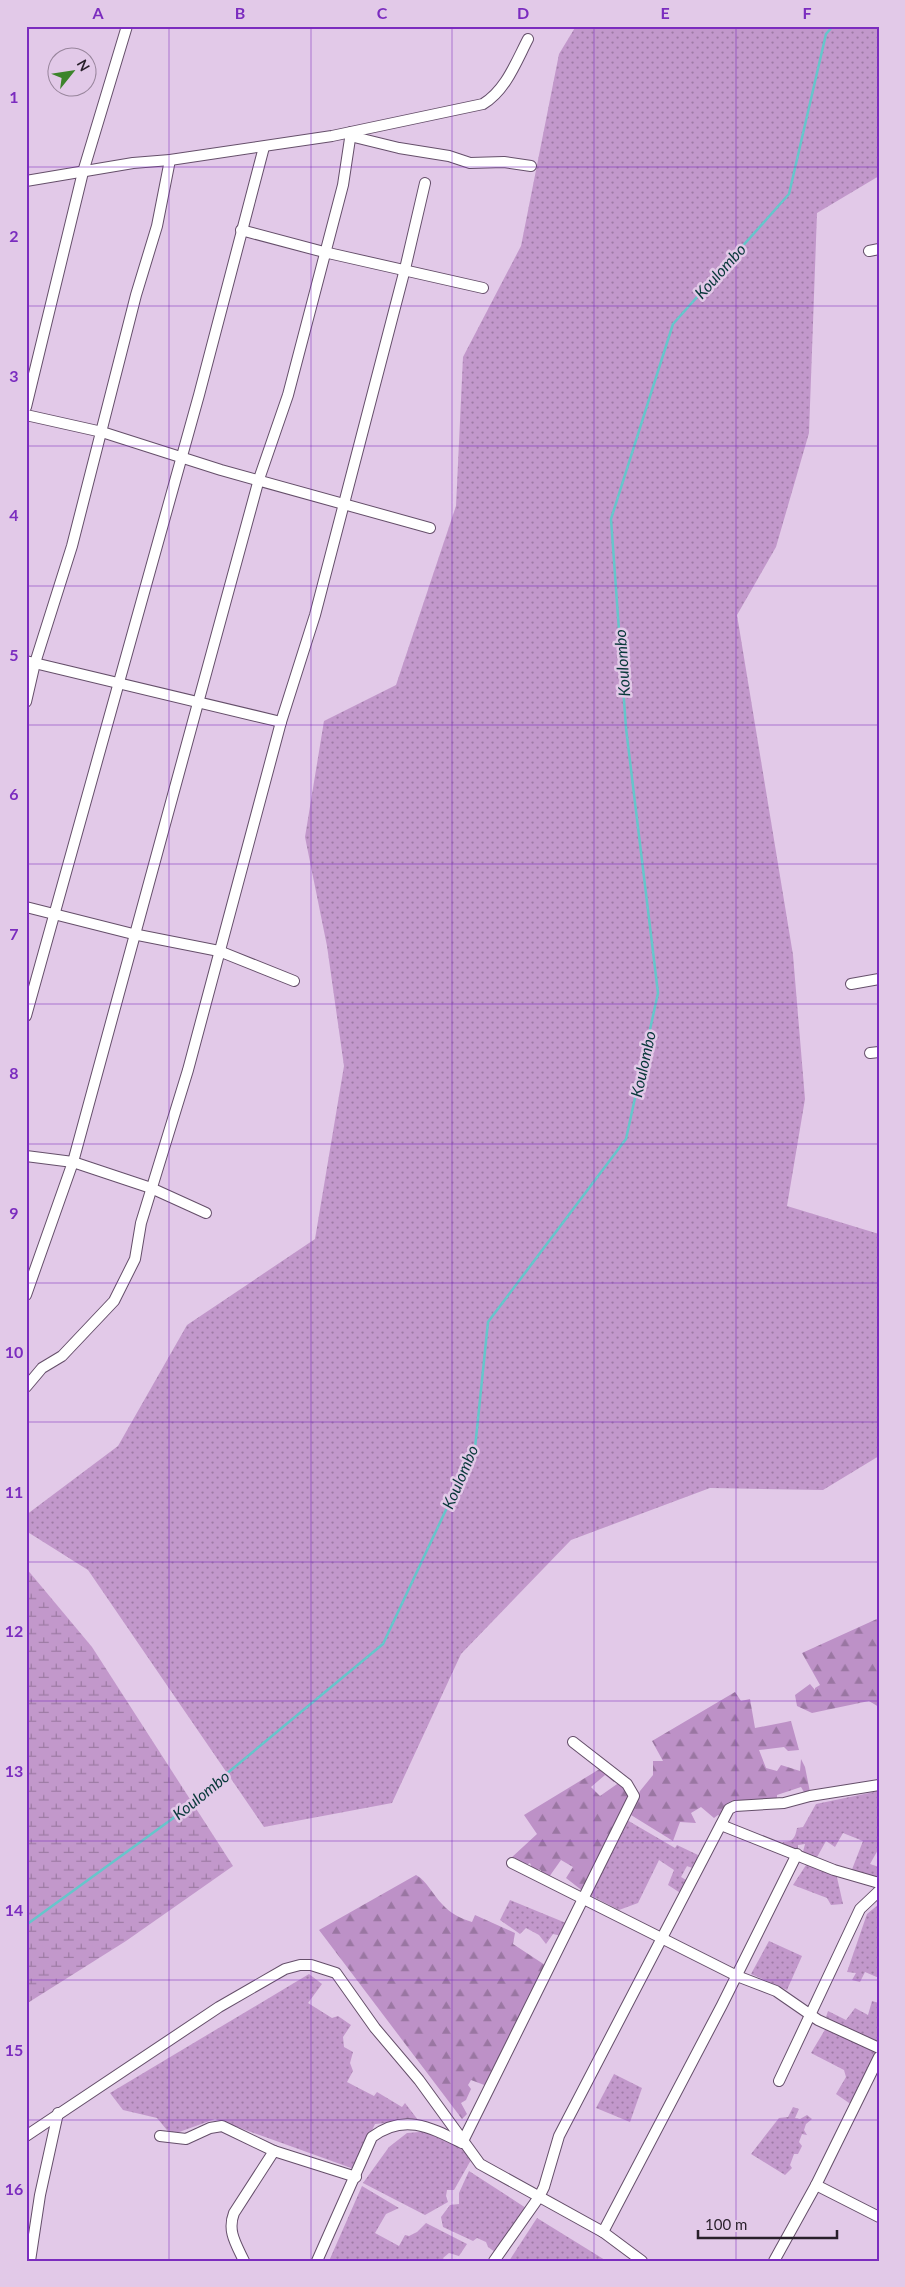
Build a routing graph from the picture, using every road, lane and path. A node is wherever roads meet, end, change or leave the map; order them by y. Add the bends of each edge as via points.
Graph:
1 (127, 26) edge
2 (528, 39) dead end
3 (350, 134) junction
4 (264, 147) junction
5 (170, 160) junction
6 (531, 166) dead end
7 (83, 172) junction
8 (26, 181) edge
9 (425, 183) dead end
10 (241, 230) junction
11 (324, 252) junction
12 (405, 269) junction
13 (483, 288) dead end
14 (26, 407) edge
15 (26, 415) edge
16 (102, 432) junction
17 (180, 458) junction
18 (259, 479) junction
19 (343, 503) junction
20 (430, 528) dead end
21 (30, 662) edge
22 (117, 683) junction
23 (26, 702) edge
24 (199, 702) junction
25 (281, 722) junction
26 (26, 907) edge
27 (54, 915) junction
28 (134, 934) junction
29 (219, 952) junction
30 (879, 979) edge
31 (294, 981) dead end
32 (851, 984) dead end
33 (26, 1016) edge
34 (26, 1156) edge
35 (73, 1162) junction
36 (151, 1188) junction
37 (206, 1213) dead end
38 (26, 1296) edge
39 (26, 1387) edge
40 (574, 1742) dead end
41 (879, 1785) edge
42 (721, 1825) junction
43 (797, 1854) junction
44 (512, 1863) dead end
45 (879, 1883) edge
46 (879, 1892) edge
47 (583, 1899) junction
48 (661, 1937) junction
49 (737, 1976) junction
50 (810, 2016) junction
51 (879, 2048) edge
52 (879, 2057) edge
53 (778, 2081) dead end
54 (58, 2113) junction
55 (26, 2136) edge
56 (160, 2136) dead end
57 (462, 2142) junction
58 (274, 2151) junction
59 (356, 2177) junction
60 (816, 2185) junction
61 (539, 2197) junction
62 (879, 2217) edge
63 (602, 2232) junction
64 (30, 2261) edge
65 (244, 2261) edge
66 (316, 2261) edge
67 (494, 2261) edge
68 (642, 2261) edge
69 (774, 2261) edge

1 - 7 street
2 - 3 street via 505,84 483,104
3 - 4 street
3 - 6 street via 470,163 504,162
3 - 11 street via 343,185
4 - 5 street
4 - 10 street
5 - 7 street
5 - 16 street via 157,226
7 - 8 street
7 - 14 street
9 - 12 street
10 - 11 street
10 - 17 street
11 - 12 street
11 - 18 street via 288,395
12 - 13 street
12 - 19 street
15 - 16 street
16 - 17 street
16 - 21 street via 72,546
17 - 18 street
17 - 22 street
18 - 19 street
18 - 24 street
19 - 20 street
19 - 25 street via 315,615
21 - 22 street
21 - 23 street
22 - 24 street
22 - 27 street
24 - 25 street
24 - 28 street
25 - 29 street
26 - 27 street
27 - 28 street
27 - 33 street
28 - 29 street
28 - 35 street
29 - 31 street
29 - 36 street via 188,1070
30 - 32 street
34 - 35 street
35 - 36 street
35 - 38 street
36 - 37 street
36 - 39 street via 140,1223 134,1259 114,1300 68,1351 42,1368
40 - 47 street via 627,1784 634,1796
41 - 42 street via 784,1803 734,1806
42 - 43 street
42 - 48 street
43 - 45 street via 834,1870
43 - 49 street
44 - 47 street
46 - 50 street via 860,1909
47 - 48 street
47 - 57 street
48 - 49 street
48 - 61 street via 559,2136
49 - 50 street via 776,1991
49 - 63 street
50 - 51 street
50 - 53 street
52 - 60 street
54 - 55 street
54 - 57 street via 219,2007 285,1970 305,1965 336,1973 375,2028 419,2080
54 - 64 street
56 - 58 street via 186,2139 222,2126
57 - 59 street via 415,2124 385,2128 372,2137
57 - 61 street via 480,2164
58 - 59 street
58 - 65 street via 231,2222 232,2234
59 - 66 street
60 - 62 street
60 - 69 street
61 - 63 street
61 - 67 street
63 - 68 street

